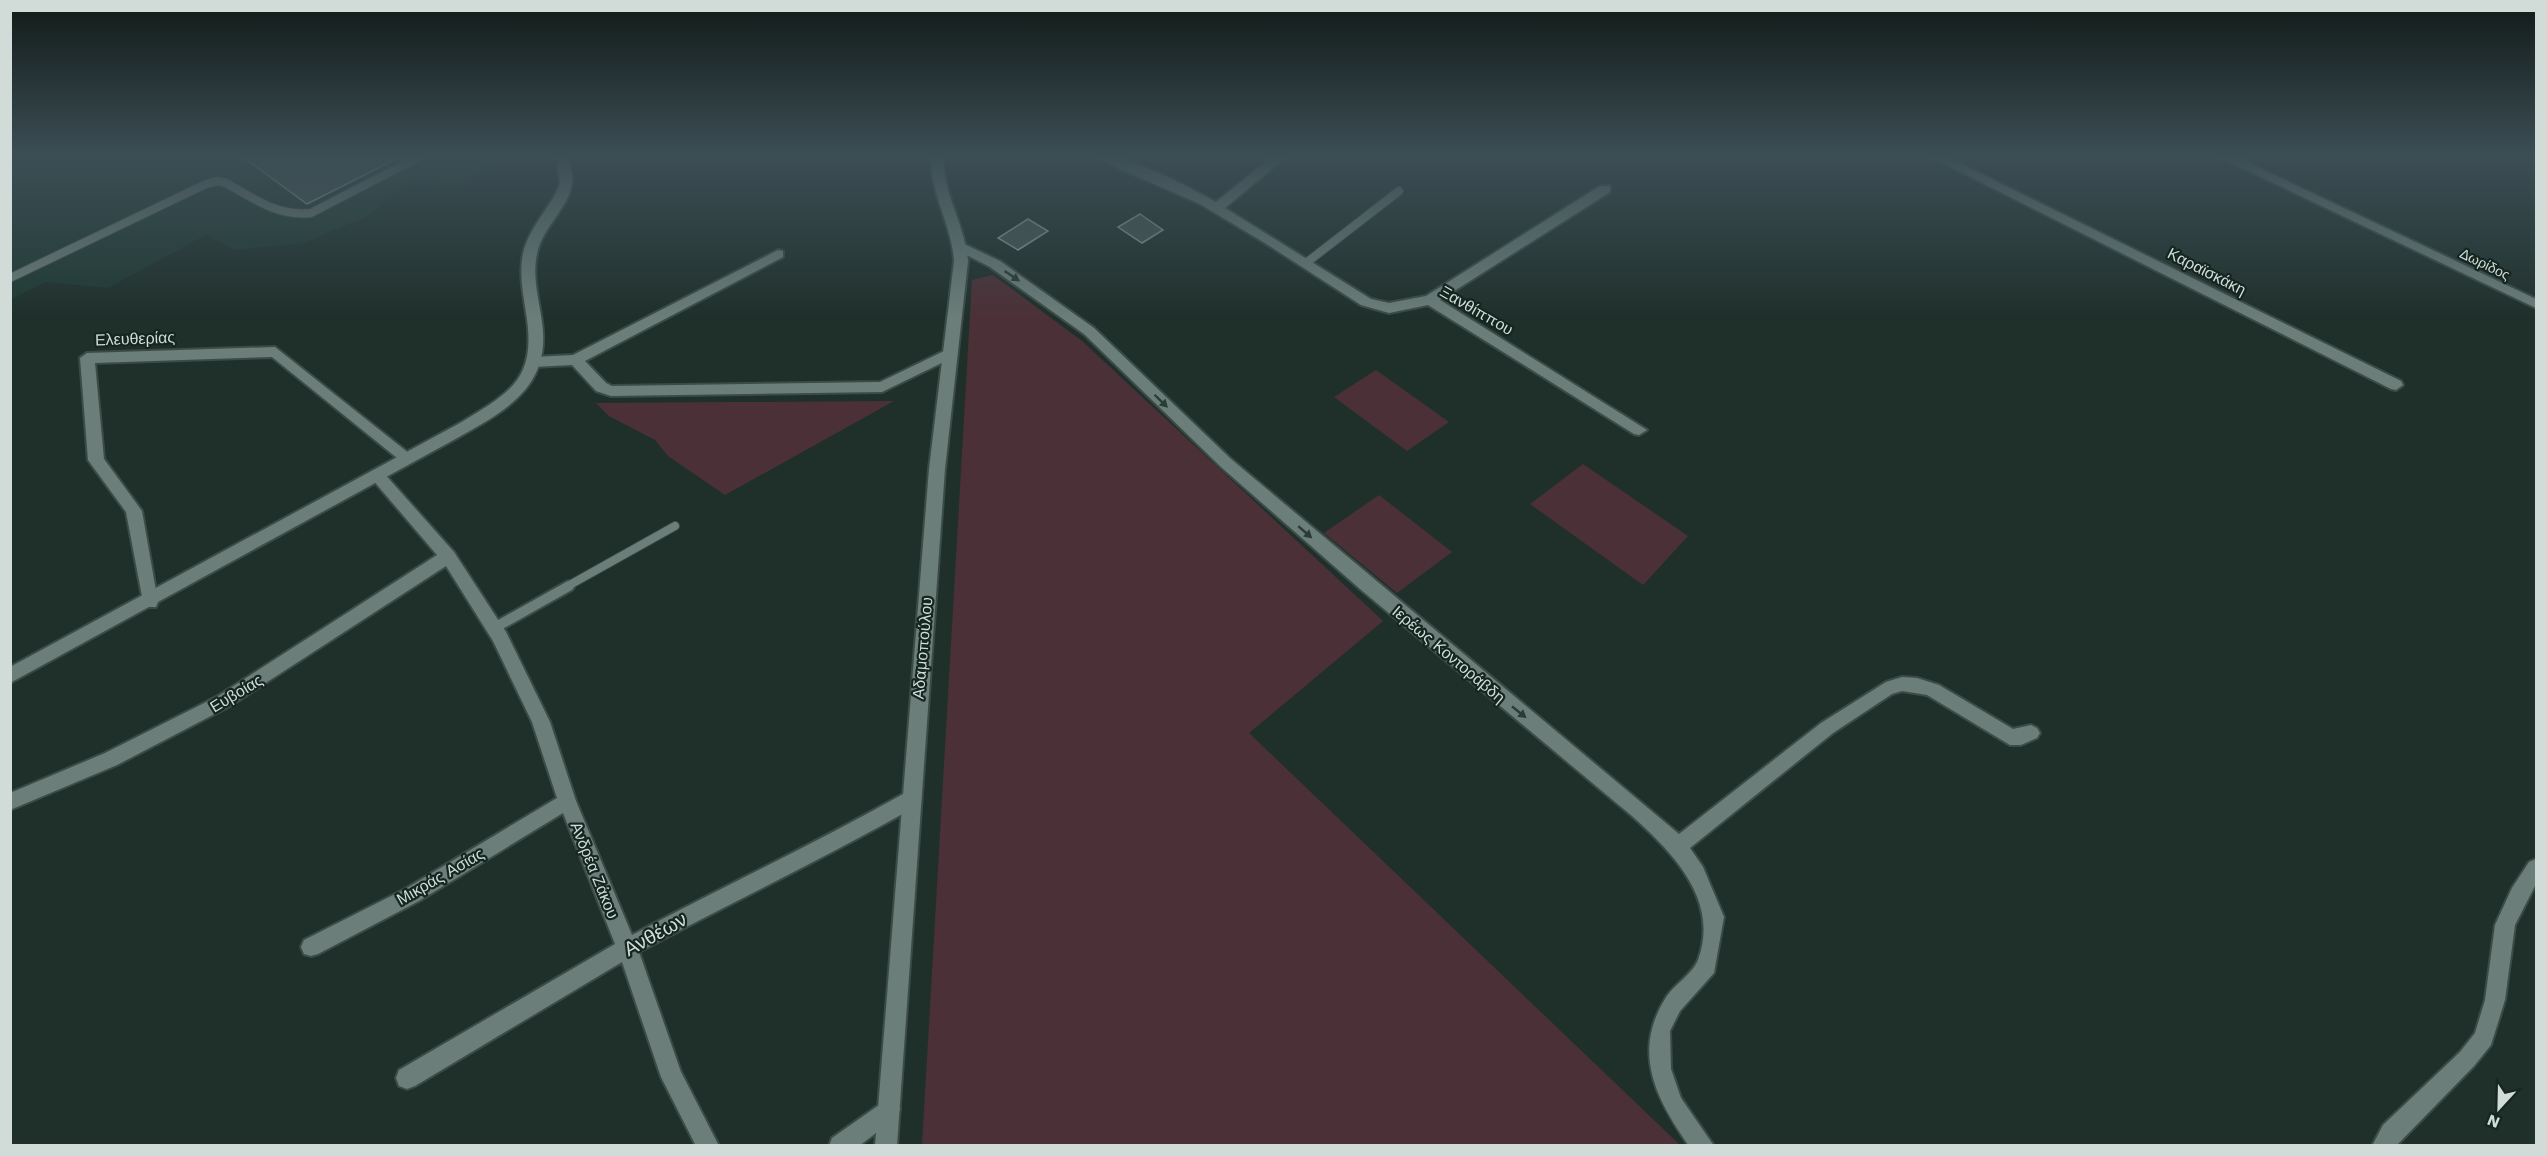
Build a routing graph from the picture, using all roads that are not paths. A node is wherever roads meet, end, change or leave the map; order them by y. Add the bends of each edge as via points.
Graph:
1 (150, 211) edge
2 (278, 211) edge
3 (315, 211) edge
4 (551, 211) edge
5 (948, 211) edge
6 (1222, 211) edge
7 (1373, 211) edge
8 (1570, 211) edge
9 (2056, 211) edge
10 (2339, 211) edge
11 (962, 247) junction
12 (778, 254) dead end
13 (1306, 263) junction
14 (10, 278) edge
15 (1430, 300) junction
16 (2536, 304) edge
17 (947, 355) junction
18 (576, 360) junction
19 (533, 362) junction
20 (2396, 385) dead end
21 (1638, 430) dead end
22 (407, 458) junction
23 (377, 475) junction
24 (675, 526) dead end
25 (448, 556) junction
26 (150, 602) junction
27 (494, 628) junction
28 (10, 676) edge
29 (2031, 733) dead end
30 (909, 800) junction
31 (567, 801) junction
32 (10, 802) edge
33 (1678, 846) junction
34 (2536, 868) edge
35 (311, 947) dead end
36 (627, 948) junction
37 (407, 1078) dead end
38 (889, 1109) junction
39 (708, 1146) edge
40 (840, 1146) edge
41 (886, 1146) edge
42 (1703, 1146) edge
43 (2383, 1146) edge

1 - 14 lane
2 - 3 lane via 296,217
4 - 19 street via 530,253 537,336
5 - 11 street, Αδαμοπούλου
6 - 13 street, Ξανθίππου
7 - 13 lane
8 - 15 street
9 - 20 street, Καραϊσκάκη
10 - 16 street, Δωρίδος
11 - 17 street, Αδαμοπούλου
11 -> 33 street, Ιερέως Κοντοράβδη via 995,264 1089,331 1235,471
12 - 18 street
13 - 15 street, Ξανθίππου via 1373,305 1389,308
15 - 21 street, Ξανθίππου
17 - 18 street via 882,387 603,389
17 - 30 street, Αδαμοπούλου
18 - 19 street
19 - 22 street via 527,379 514,392
22 - 23 street
22 - 26 street, Ελευθερίας via 275,352 87,358 96,460 134,511
23 - 25 street, Ανδρέα Ζάκου
23 - 26 street
24 - 27 lane
25 - 27 street, Ανδρέα Ζάκου
25 - 32 street, Ευβοίας via 224,701 129,751
26 - 28 street
27 - 31 street, Ανδρέα Ζάκου via 541,722
29 - 33 street via 2010,737 1933,690 1917,685 1886,689 1827,728
30 - 36 street, Ανθέων via 820,851
30 - 38 street, Αδαμοπούλου
31 - 35 street, Μικράς Ασίας via 411,895
31 - 36 street, Ανδρέα Ζάκου
33 - 42 street, Ιερέως Κοντοράβδη via 1696,873 1714,917 1707,966 1673,1004 1660,1030 1660,1069 1673,1105
34 - 43 street via 2505,925 2495,1000 2484,1038 2391,1133
36 - 37 street, Ανθέων
36 - 39 street, Ανδρέα Ζάκου via 672,1077
38 - 40 street
38 - 41 street, Αδαμοπούλου

